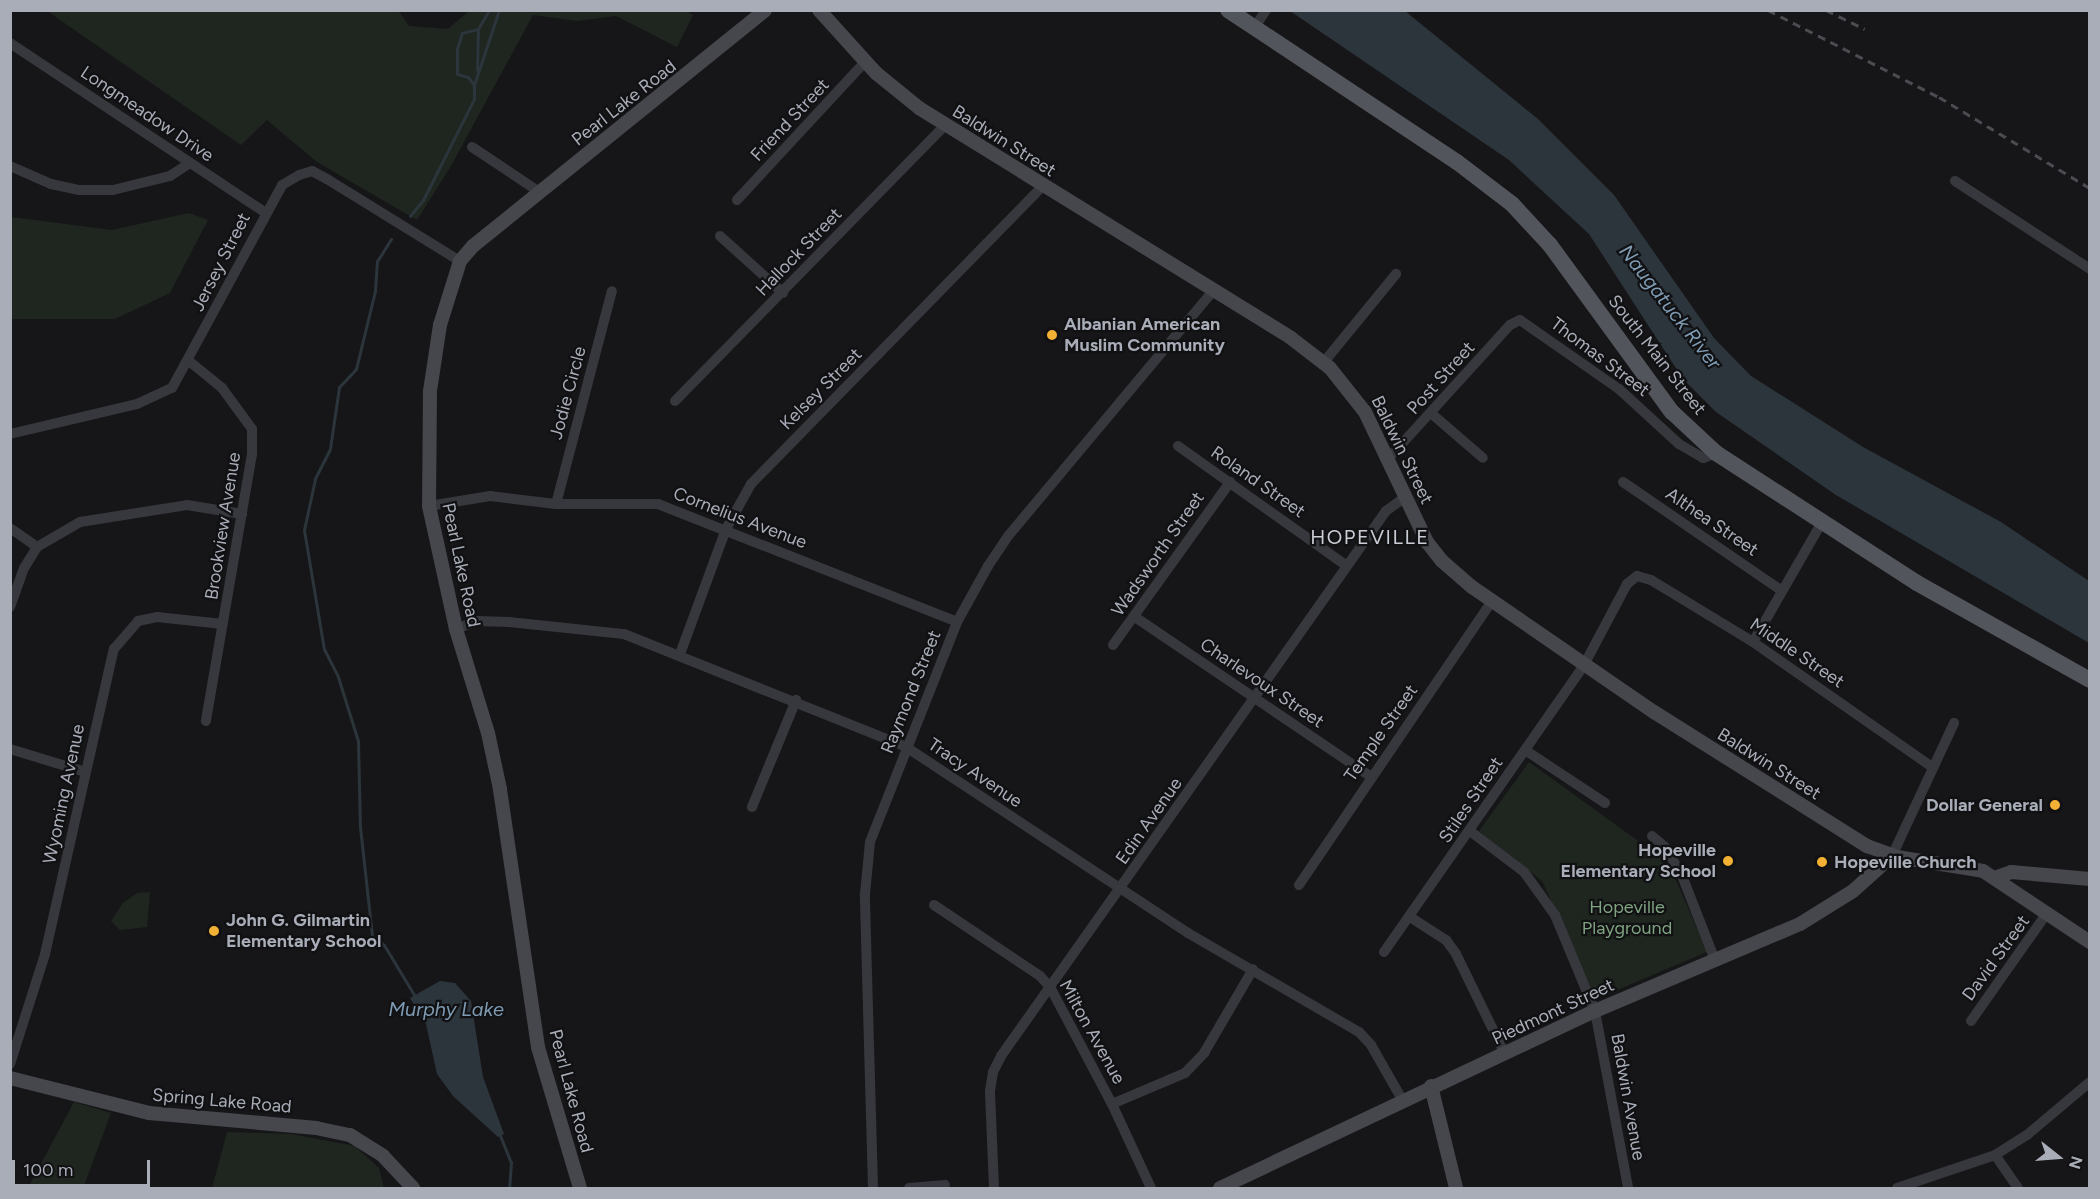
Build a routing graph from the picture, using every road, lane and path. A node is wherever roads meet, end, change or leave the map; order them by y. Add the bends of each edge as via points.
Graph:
1 (765, 10) edge
2 (819, 10) edge
3 (1228, 10) edge
4 (1266, 10) edge
5 (1254, 28) junction
6 (10, 43) edge
7 (865, 62) junction
8 (945, 126) junction
9 (472, 147) dead end
10 (190, 163) junction
11 (10, 166) edge
12 (1955, 181) dead end
13 (1043, 186) junction
14 (538, 191) junction
15 (737, 200) dead end
16 (266, 213) junction
17 (720, 236) dead end
18 (460, 261) junction
19 (2090, 268) edge
20 (1396, 274) dead end
21 (612, 291) dead end
22 (1213, 291) junction
23 (783, 292) junction
24 (1520, 320) joint
25 (189, 361) junction
26 (1324, 363) junction
27 (675, 401) dead end
28 (1432, 414) junction
29 (10, 434) edge
30 (1178, 446) dead end
31 (1716, 453) junction
32 (1483, 458) dead end
33 (1388, 459) junction
34 (1230, 482) junction
35 (1623, 482) dead end
36 (1405, 497) junction
37 (555, 504) junction
38 (429, 506) junction
39 (242, 514) junction
40 (1822, 522) junction
41 (10, 528) edge
42 (726, 529) junction
43 (37, 547) junction
44 (1347, 566) junction
45 (1637, 576) joint
46 (1781, 590) junction
47 (1492, 602) junction
48 (10, 607) edge
49 (1135, 617) junction
50 (957, 622) junction
51 (223, 624) junction
52 (456, 630) junction
53 (1753, 642) junction
54 (1113, 645) dead end
55 (680, 654) junction
56 (1584, 665) junction
57 (2090, 680) edge
58 (1256, 698) junction
59 (796, 700) junction
60 (206, 721) dead end
61 (1954, 723) dead end
62 (906, 747) junction
63 (10, 749) edge
64 (1525, 750) junction
65 (1932, 767) junction
66 (85, 772) junction
67 (1370, 776) junction
68 (1605, 803) dead end
69 (752, 807) dead end
70 (1470, 831) junction
71 (1652, 836) dead end
72 (1892, 856) junction
73 (1994, 878) junction
74 (2090, 879) edge
75 (1299, 885) dead end
76 (1121, 889) junction
77 (933, 905) dead end
78 (2048, 913) junction
79 (1410, 917) junction
80 (2090, 942) edge
81 (1384, 952) dead end
82 (1715, 960) junction
83 (1253, 969) junction
84 (1050, 987) junction
85 (1595, 1011) junction
86 (1971, 1021) dead end
87 (1505, 1054) junction
88 (10, 1064) edge
89 (10, 1078) edge
90 (2090, 1083) edge
91 (1431, 1086) junction
92 (1403, 1101) junction
93 (1112, 1104) junction
94 (1995, 1155) junction
95 (945, 1185) dead end
96 (1226, 1187) edge
97 (413, 1188) edge
98 (580, 1188) edge
99 (873, 1188) edge
100 (909, 1188) edge
101 (994, 1188) edge
102 (1151, 1188) edge
103 (1456, 1188) edge
104 (1628, 1188) edge
105 (1899, 1188) edge
106 (2018, 1188) edge

1 - 14 main road, Pearl Lake Road via 697,69
2 - 7 main road, Baldwin Street
3 - 5 main road, South Main Street
4 - 5 street
5 - 31 main road, South Main Street via 1457,162 1512,204 1550,245 1672,412
6 - 10 street, Longmeadow Drive
7 - 8 main road, Baldwin Street via 899,94
7 - 15 street, Friend Street
8 - 13 main road, Baldwin Street
8 - 23 street, Hallock Street
9 - 14 street
10 - 11 street via 170,176 113,190 79,190 51,184
10 - 16 street, Longmeadow Drive
12 - 19 street
13 - 22 main road, Baldwin Street
13 - 42 street, Kelsey Street via 762,471
14 - 18 main road, Pearl Lake Road
16 - 18 street, Jersey Street via 282,185 312,171
16 - 25 street, Jersey Street
17 - 23 street
18 - 38 main road, Pearl Lake Road via 440,325 430,391
20 - 26 street
21 - 37 street, Jodie Circle
22 - 26 main road, Baldwin Street
22 - 50 street, Raymond Street via 1009,535
23 - 27 street, Hallock Street
24 - 28 street, Post Street via 1510,325
24 - 31 street, Thomas Street via 1619,389 1679,444 1703,458
25 - 29 street, Jersey Street via 172,388 159,397
25 - 39 street, Brookview Avenue via 222,388 252,429
26 - 33 main road, Baldwin Street via 1359,402
28 - 32 street
28 - 33 street, Post Street
30 - 34 street, Roland Street
31 - 40 main road, South Main Street
33 - 36 main road, Baldwin Street
34 - 44 street, Roland Street
34 - 49 street, Wadsworth Street
35 - 46 street, Althea Street
36 - 44 street, Edin Avenue via 1386,511
36 - 47 main road, Baldwin Street via 1424,536 1442,561
37 - 38 street, Cornelius Avenue via 490,496
37 - 42 street, Cornelius Avenue via 658,504
38 - 52 main road, Pearl Lake Road
39 - 43 street via 187,505 151,509 80,522
39 - 51 street, Brookview Avenue
40 - 46 street
40 - 57 main road, South Main Street via 1976,618
41 - 43 street
42 - 50 street, Cornelius Avenue
42 - 55 street, Kelsey Street
43 - 48 street via 24,568
44 - 58 street, Edin Avenue
45 - 53 street, Middle Street via 1651,580
45 - 56 street, Stiles Street via 1627,584
46 - 53 street
47 - 56 main road, Baldwin Street
47 - 67 street, Temple Street
49 - 54 street, Wadsworth Street
49 - 58 street, Charlevoux Street
50 - 62 street, Raymond Street
51 - 60 street, Brookview Avenue
51 - 66 street, Wyoming Avenue via 157,617 138,621 124,635 114,649
52 - 55 street, Tracy Avenue via 477,621 594,629 624,634
52 - 98 main road, Pearl Lake Road via 488,733 500,789 538,1047
53 - 65 street, Middle Street
55 - 59 street, Tracy Avenue
56 - 64 street, Stiles Street
56 - 72 main road, Baldwin Street via 1820,818
58 - 67 street, Charlevoux Street
58 - 76 street, Edin Avenue
59 - 62 street, Tracy Avenue
59 - 69 street
61 - 65 street
62 - 76 street, Tracy Avenue
62 - 99 street, Raymond Street via 870,842 866,865
63 - 66 street
64 - 68 street
64 - 70 street, Stiles Street
65 - 72 street
66 - 88 street, Wyoming Avenue via 45,954
67 - 75 street, Temple Street
70 - 79 street, Stiles Street
70 - 85 street, Baldwin Avenue via 1524,872 1543,894
71 - 82 street via 1664,846 1681,873
72 - 73 main road, Baldwin Street via 1968,867
72 - 82 main road, Piedmont Street via 1853,891 1811,919
73 - 74 main road via 2011,872
73 - 78 main road, Baldwin Street
76 - 83 street, Tracy Avenue
76 - 84 street, Edin Avenue
77 - 84 street, Milton Avenue via 1040,976
78 - 80 main road, Baldwin Street
78 - 86 street, David Street
79 - 81 street, Stiles Street
79 - 87 street via 1446,940 1456,954
82 - 85 main road, Piedmont Street
83 - 92 street, Tracy Avenue via 1359,1032 1371,1045
83 - 93 street via 1204,1053 1185,1073
84 - 93 street, Milton Avenue
84 - 101 street, Edin Avenue via 993,1072
85 - 87 main road, Piedmont Street
85 - 104 street, Baldwin Avenue
87 - 91 main road, Piedmont Street
89 - 97 main road, Spring Lake Road via 149,1113 283,1124 350,1135 383,1156
90 - 94 street via 2027,1135
91 - 92 main road, Piedmont Street
91 - 103 main road
92 - 96 main road, Piedmont Street
93 - 102 street, Milton Avenue
94 - 105 street
94 - 106 street
95 - 100 street

